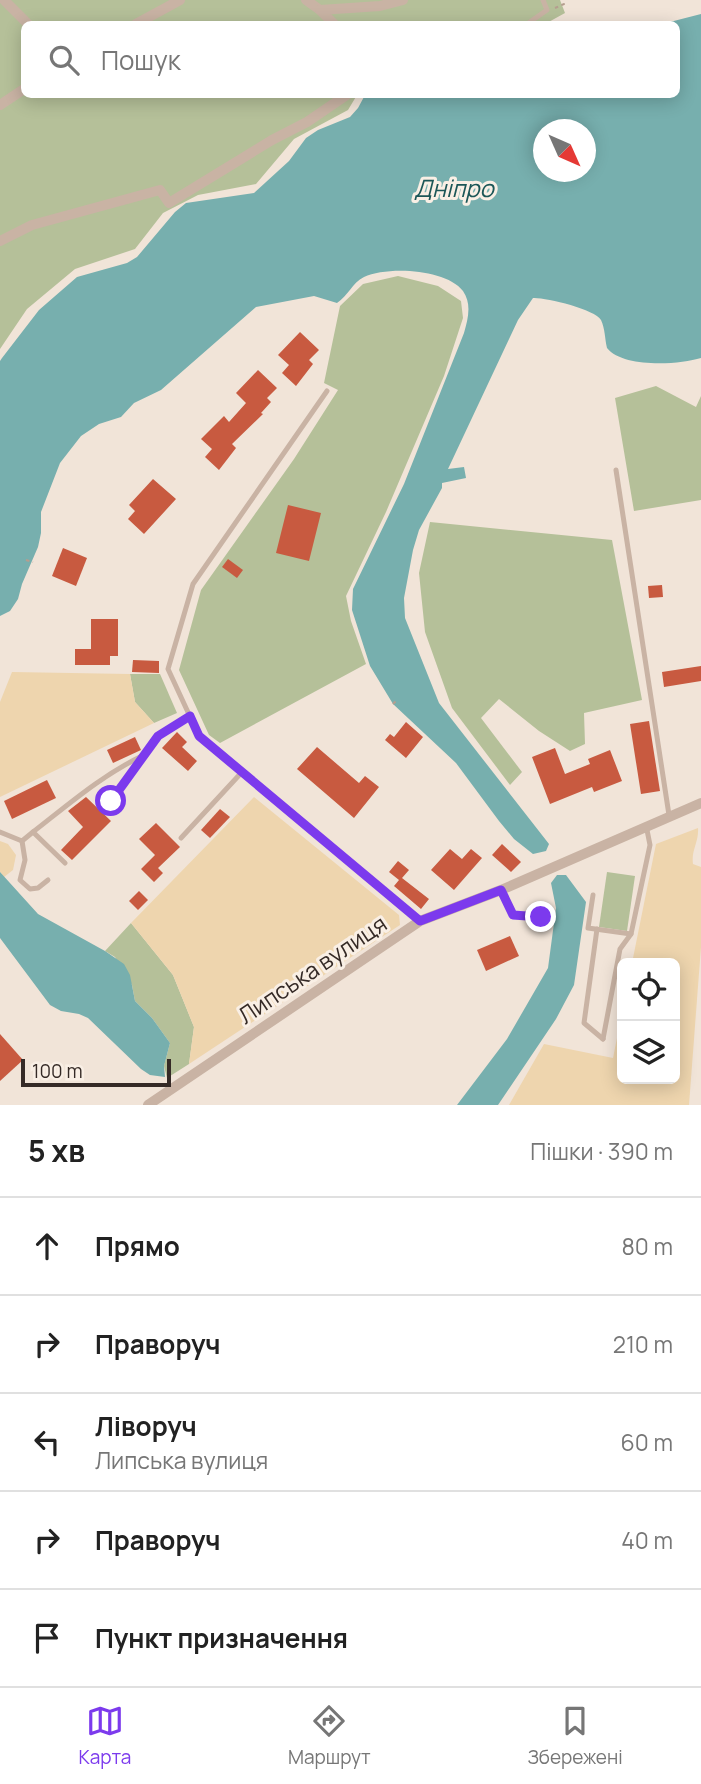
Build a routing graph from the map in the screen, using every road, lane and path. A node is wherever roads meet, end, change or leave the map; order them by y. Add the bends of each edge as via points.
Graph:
1 (5, 0) edge
2 (180, 0) edge
3 (306, 0) edge
4 (403, 0) edge
5 (543, 0) edge
6 (564, 0) edge
7 (320, 10) junction
8 (547, 10) junction
9 (25, 21) edge
10 (142, 21) edge
11 (331, 21) edge
12 (531, 21) edge
13 (21, 91) edge
14 (342, 98) edge
15 (0, 104) edge
16 (0, 240) edge
17 (327, 391) dead end
18 (616, 470) dead end
19 (26, 560) dead end
20 (33, 562) dead end
21 (190, 716) junction
22 (144, 755) junction
23 (242, 772) junction
24 (111, 801) dead end
25 (701, 803) edge
26 (669, 815) junction
27 (646, 825) junction
28 (0, 832) edge
29 (33, 832) junction
30 (181, 838) dead end
31 (22, 841) junction
32 (65, 863) dead end
33 (48, 880) dead end
34 (501, 890) junction
35 (593, 895) dead end
36 (541, 917) dead end
37 (420, 921) junction
38 (597, 929) junction
39 (631, 934) junction
40 (148, 1105) edge

1 - 9 street
2 - 10 street
3 - 7 street
4 - 7 street
5 - 8 lane
6 - 8 path
7 - 11 street
8 - 12 lane
13 - 15 street
14 - 16 street via 169,203 159,190 32,225
17 - 21 lane via 193,584 168,669
18 - 26 lane
19 - 20 path
21 - 22 lane via 158,736
21 - 23 lane via 199,736
22 - 24 lane
22 - 29 lane via 95,783
23 - 30 lane
23 - 37 lane
25 - 26 street, Липська вулиця
26 - 27 street, Липська вулиця
27 - 34 street, Липська вулиця
27 - 39 lane via 650,845
28 - 31 lane
29 - 31 lane
29 - 32 lane
31 - 33 lane via 25,860 20,880 30,890
34 - 36 lane via 513,915
34 - 37 street, Липська вулиця
35 - 38 lane via 588,928
37 - 40 street, Липська вулиця
38 - 39 lane
38 - 39 lane via 584,1023 603,1039 620,949

